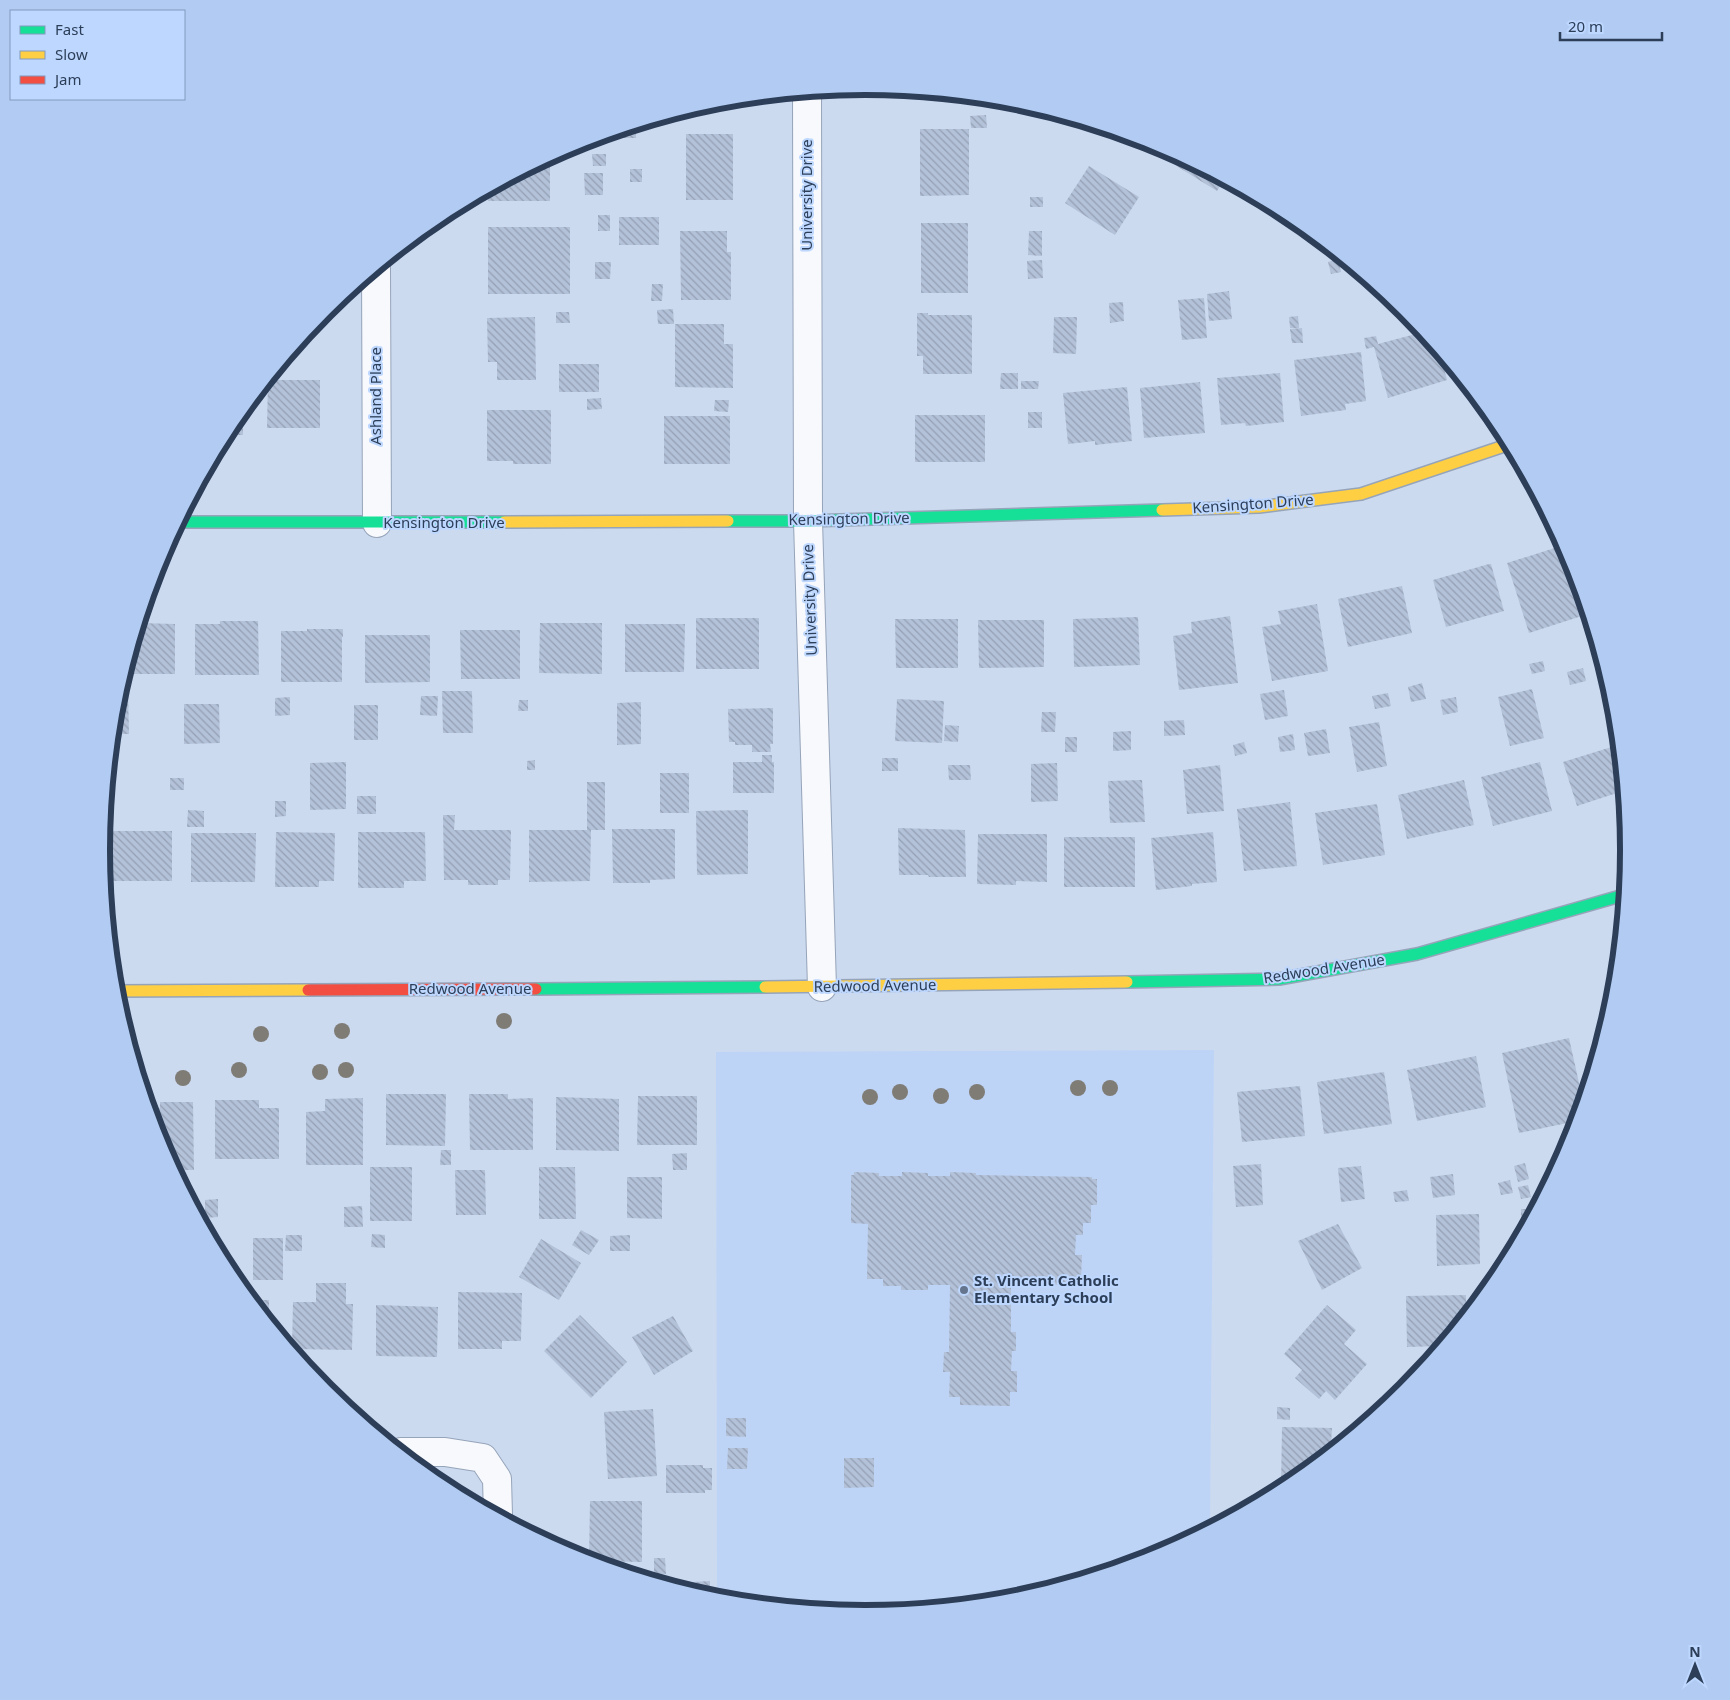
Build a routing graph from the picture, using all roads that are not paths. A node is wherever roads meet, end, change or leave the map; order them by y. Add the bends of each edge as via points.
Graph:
1 (807, 98) edge
2 (376, 275) edge
3 (1503, 447) edge
4 (808, 520) junction
5 (185, 522) edge
6 (377, 523) junction
7 (1618, 898) edge
8 (822, 987) junction
9 (124, 991) edge
10 (409, 1452) edge
11 (498, 1510) edge

1 - 4 street, University Drive
2 - 6 street, Ashland Place
3 - 4 street, Kensington Drive via 1362,494 1259,507
4 - 6 street, Kensington Drive
4 - 8 street, University Drive
5 - 6 street, Kensington Drive
7 - 8 street, Redwood Avenue via 1416,954 1279,979
8 - 9 street, Redwood Avenue
10 - 11 street via 445,1452 484,1458 497,1480

